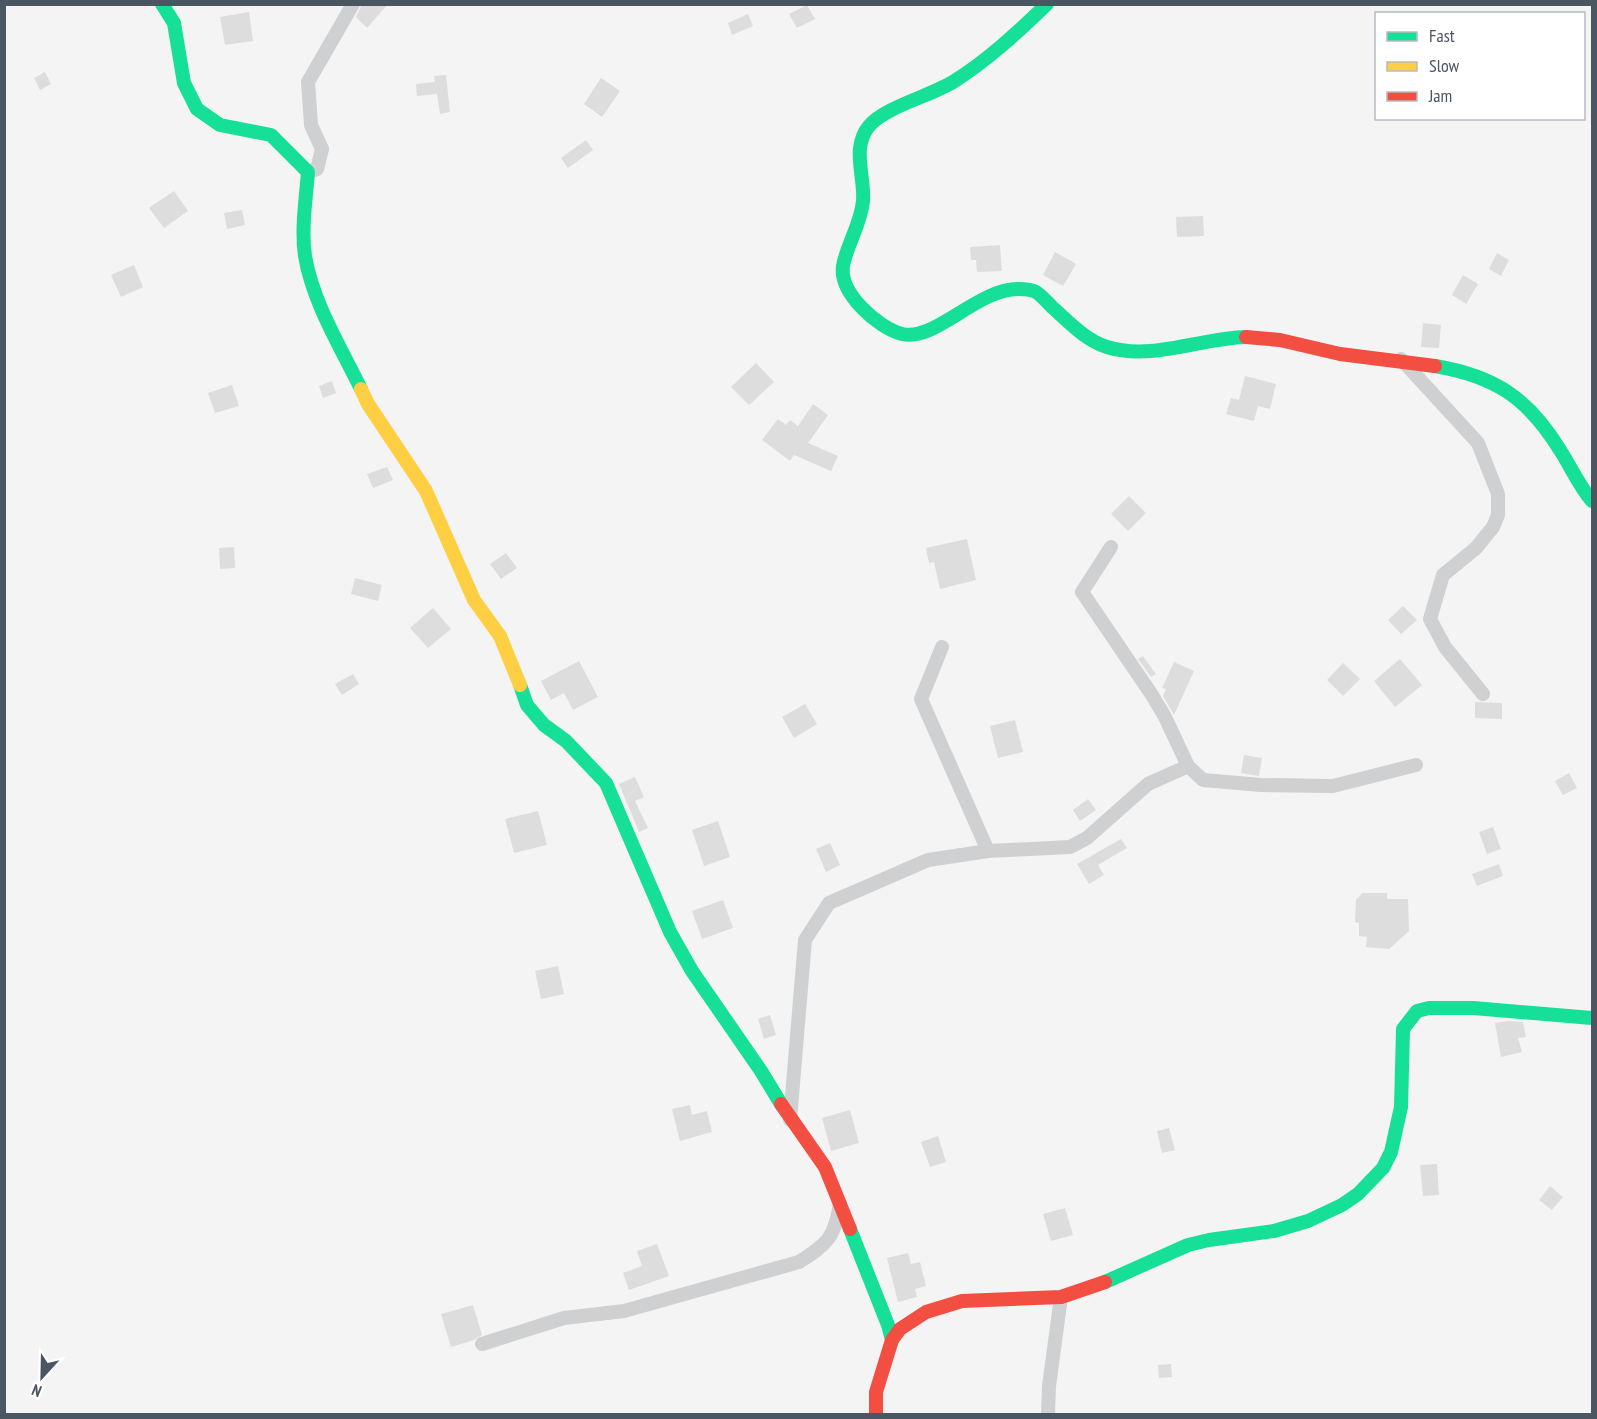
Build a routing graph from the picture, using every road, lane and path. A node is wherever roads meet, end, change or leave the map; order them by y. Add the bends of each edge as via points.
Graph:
1 (162, 4) edge
2 (353, 4) edge
3 (1047, 4) edge
4 (308, 172) junction
5 (1401, 359) junction
6 (1593, 501) edge
7 (1111, 547) dead end
8 (942, 647) dead end
9 (1483, 694) dead end
10 (1416, 765) dead end
11 (1188, 766) junction
12 (988, 851) junction
13 (1593, 1018) edge
14 (790, 1120) junction
15 (840, 1203) junction
16 (1060, 1297) junction
17 (892, 1340) junction
18 (482, 1344) dead end
19 (876, 1414) edge
20 (1048, 1414) edge

1 - 4 street via 174,23 184,83 197,109 220,124 271,135
2 - 4 street via 308,82 311,125 322,149 317,169
3 - 5 street via 1005,45 950,84 885,114 871,124 862,138 857,163 863,199 843,268 857,304 884,326 907,335 930,330 986,294 1013,288 1035,291 1081,335 1109,348 1131,351 1270,337 1331,353
4 - 14 street via 305,255 316,297 368,404 426,491 474,600 510,657 527,705 606,783 670,932
5 - 6 street via 1479,376 1512,394 1539,418
5 - 9 street via 1478,442 1498,494 1498,515 1493,527 1476,548 1443,575 1430,619 1445,647
7 - 11 street via 1082,592 1161,710
8 - 12 street via 921,699
10 - 11 street via 1334,786 1203,780
11 - 12 street via 1148,783 1086,838 1070,847
12 - 14 street via 928,860 829,903 805,940
13 - 16 street via 1462,1007 1428,1007 1417,1011 1403,1029 1401,1102 1391,1153 1354,1196 1329,1213 1300,1224 1188,1245 1112,1280
14 - 15 street via 825,1167
15 - 17 street
15 - 18 street via 833,1233 822,1247 799,1262 624,1311 564,1318
16 - 17 street via 944,1305 900,1329
16 - 20 street
17 - 19 street via 876,1392

